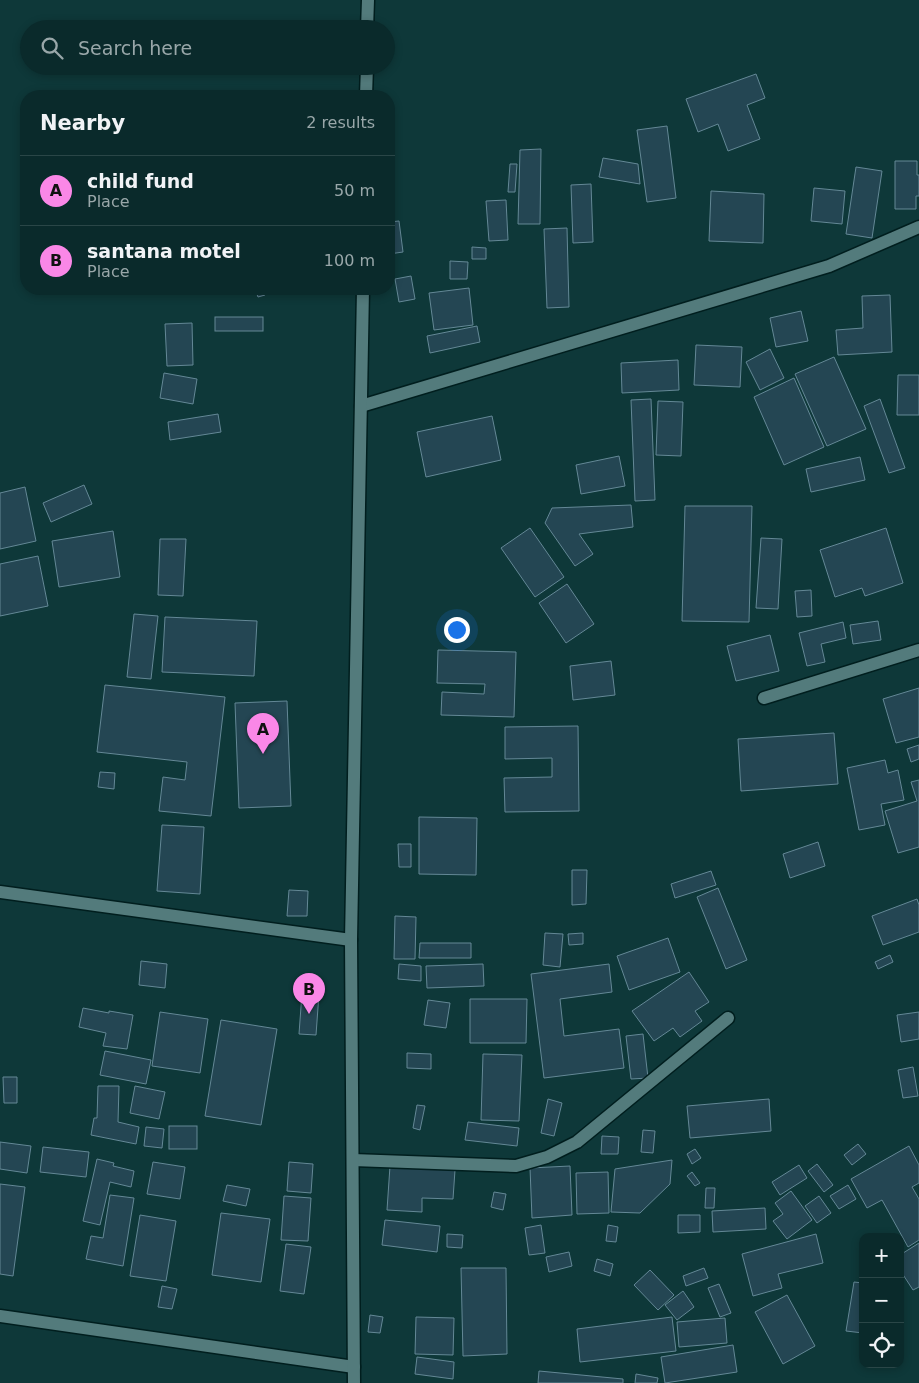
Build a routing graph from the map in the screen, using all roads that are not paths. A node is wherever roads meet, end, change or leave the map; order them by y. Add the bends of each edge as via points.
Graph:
1 (368, 0) edge
2 (367, 20) edge
3 (367, 75) edge
4 (366, 90) edge
5 (919, 227) edge
6 (363, 295) edge
7 (362, 406) junction
8 (919, 650) edge
9 (764, 698) dead end
10 (0, 892) edge
11 (351, 940) junction
12 (728, 1018) dead end
13 (353, 1160) junction
14 (0, 1316) edge
15 (354, 1367) junction
16 (354, 1383) edge

1 - 2 street
3 - 4 street
5 - 7 street via 829,266
6 - 7 street
7 - 11 street
8 - 9 street
10 - 11 street
11 - 13 street
12 - 13 street via 577,1142 547,1158 516,1166
13 - 15 street
14 - 15 street
15 - 16 street

